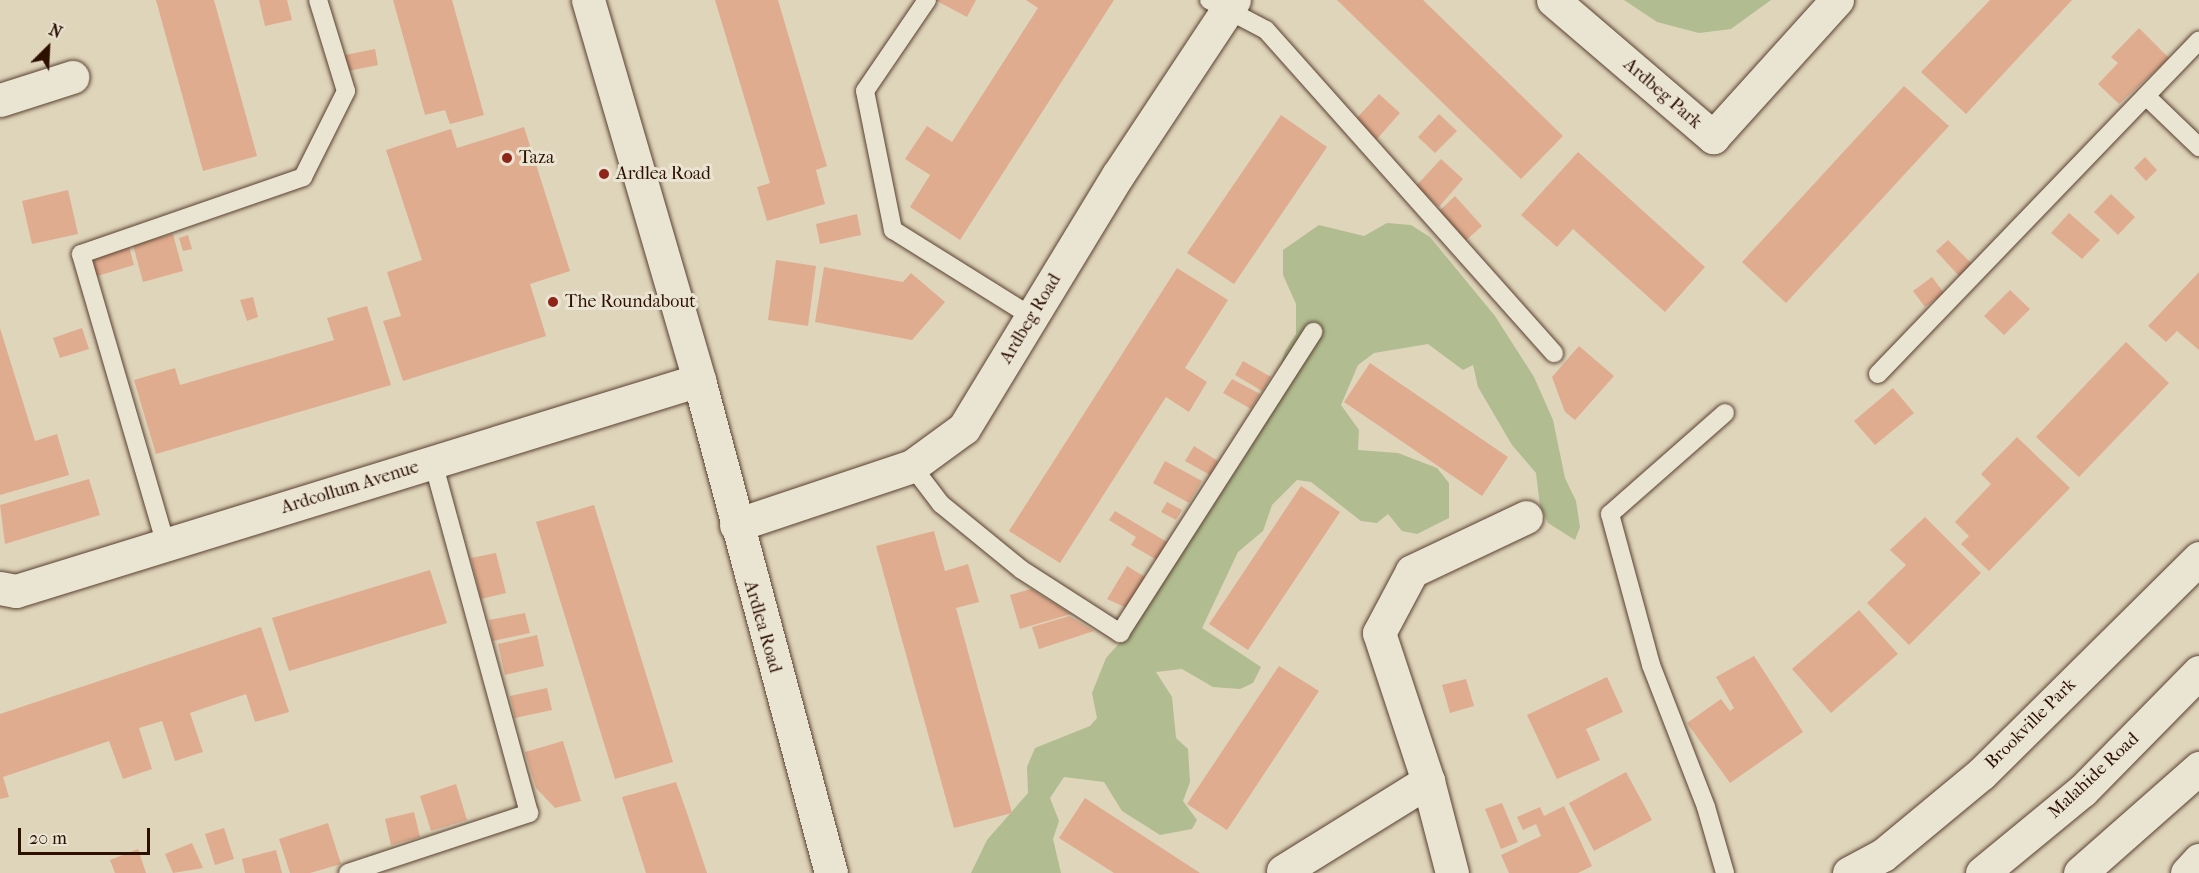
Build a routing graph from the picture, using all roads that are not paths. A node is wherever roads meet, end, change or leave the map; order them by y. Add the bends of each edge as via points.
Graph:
1 (318, 0) edge
2 (588, 0) edge
3 (927, 0) edge
4 (1553, 0) edge
5 (1837, 0) edge
6 (1223, 4) edge
7 (2199, 41) edge
8 (72, 77) dead end
9 (2146, 96) junction
10 (0, 100) edge
11 (2199, 147) edge
12 (1032, 317) junction
13 (1313, 332) dead end
14 (1554, 353) dead end
15 (1878, 374) dead end
16 (699, 380) junction
17 (1725, 413) dead end
18 (433, 462) junction
19 (912, 466) junction
20 (1526, 517) dead end
21 (736, 525) junction
22 (166, 545) junction
23 (2199, 558) edge
24 (0, 588) edge
25 (2199, 672) edge
26 (2199, 768) edge
27 (1428, 781) junction
28 (2199, 860) edge
29 (1282, 871) dead end
30 (348, 873) edge
31 (831, 873) edge
32 (1452, 873) edge
33 (1725, 873) edge
34 (1849, 873) edge
35 (1982, 873) edge
36 (2080, 873) edge
37 (2187, 873) edge

1 - 22 lane via 346,91 303,177 81,254
2 - 16 street, Ardlea Road
3 - 12 lane via 865,91 893,230
4 - 5 street, Ardbeg Park via 1713,137
6 - 12 street, Ardbeg Road
6 - 14 lane via 1266,30
7 - 9 lane
8 - 10 street
9 - 11 lane
9 - 15 lane
12 - 19 street, Ardbeg Road via 964,428
13 - 19 lane via 1120,633 1022,570 941,504
16 - 18 street, Ardcollum Avenue
16 - 21 street, Ardlea Road
17 - 33 lane via 1610,514 1651,665 1706,807
18 - 22 street, Ardcollum Avenue
18 - 30 lane via 529,813
19 - 21 street, Ardbeg Road
20 - 27 street via 1412,571 1379,633
21 - 31 street, Ardlea Road
22 - 24 street, Ardcollum Avenue via 16,591
23 - 34 street, Brookville Park via 1981,774 1883,855
25 - 35 street, Malahide Road via 2082,791
26 - 36 street
27 - 29 street
27 - 32 street
28 - 37 street

